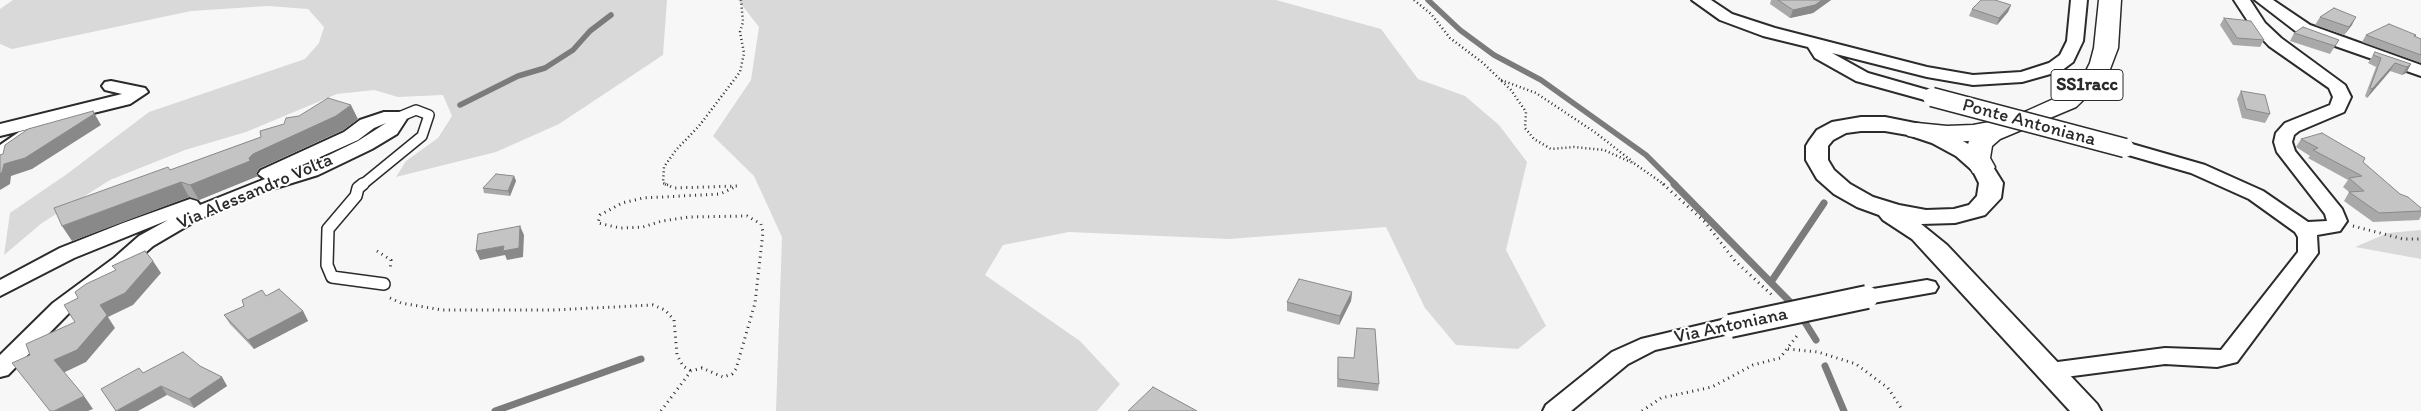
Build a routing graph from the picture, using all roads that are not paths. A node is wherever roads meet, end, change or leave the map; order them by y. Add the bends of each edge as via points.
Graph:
1 (1700, 0) edge
2 (2079, 0) edge
3 (2110, 0) edge
4 (2242, 0) edge
5 (2263, 0) edge
6 (1816, 44) junction
7 (2421, 71) edge
8 (111, 86) dead end
9 (400, 117) junction
10 (24, 124) junction
11 (2008, 126) junction
12 (0, 130) edge
13 (1917, 131) junction
14 (0, 154) edge
15 (1982, 167) junction
16 (1865, 202) junction
17 (1948, 216) junction
18 (2303, 228) junction
19 (1938, 251) junction
20 (384, 284) road end
21 (1927, 287) dead end
22 (0, 289) edge
23 (0, 369) edge
24 (2050, 370) junction
25 (1555, 411) edge
26 (2087, 411) edge

1 - 6 street via 1726,17
2 - 6 street via 2075,41 2067,58 2055,67 2022,77 1973,80 1954,77
3 - 11 main road, SS1racc via 2106,48 2095,77 2068,102
4 - 18 street via 2259,26 2275,42 2336,85 2342,97 2338,108 2285,133 2286,152 2338,221 2333,227 2324,229
5 - 7 street via 2304,29
6 - 18 street, Ponte Antoniana, bridge via 1816,50 1821,54 1862,77 2190,166 2230,182 2271,204
8 - 10 street via 138,92 124,100
9 - 20 lane via 416,110 429,115 422,136 358,188 356,196 328,229 327,265 332,277
9 - 22 street via 384,117 351,136 258,178 67,253
9 - 23 street, Via Alessandro Volta via 390,130 365,145 311,171 259,187 192,215 146,241 61,308
10 - 12 street
10 - 14 street via 34,130
11 - 13 main road, SS1racc via 1974,133
11 - 15 main road, SS1racc via 1980,143 1977,158
13 - 15 street via 1940,138
13 - 16 street via 1886,124 1861,124 1825,135 1817,146 1817,160 1842,189
15 - 17 street via 1990,183 1989,198 1977,210
16 - 17 street via 1895,212 1926,217
16 - 19 street via 1910,226
17 - 19 street via 1930,235
18 - 24 street via 2308,237 2308,253 2229,356 2217,359 2165,356
19 - 24 street
21 - 25 street, Via Antoniana, bridge via 1649,344 1620,358
24 - 26 street

